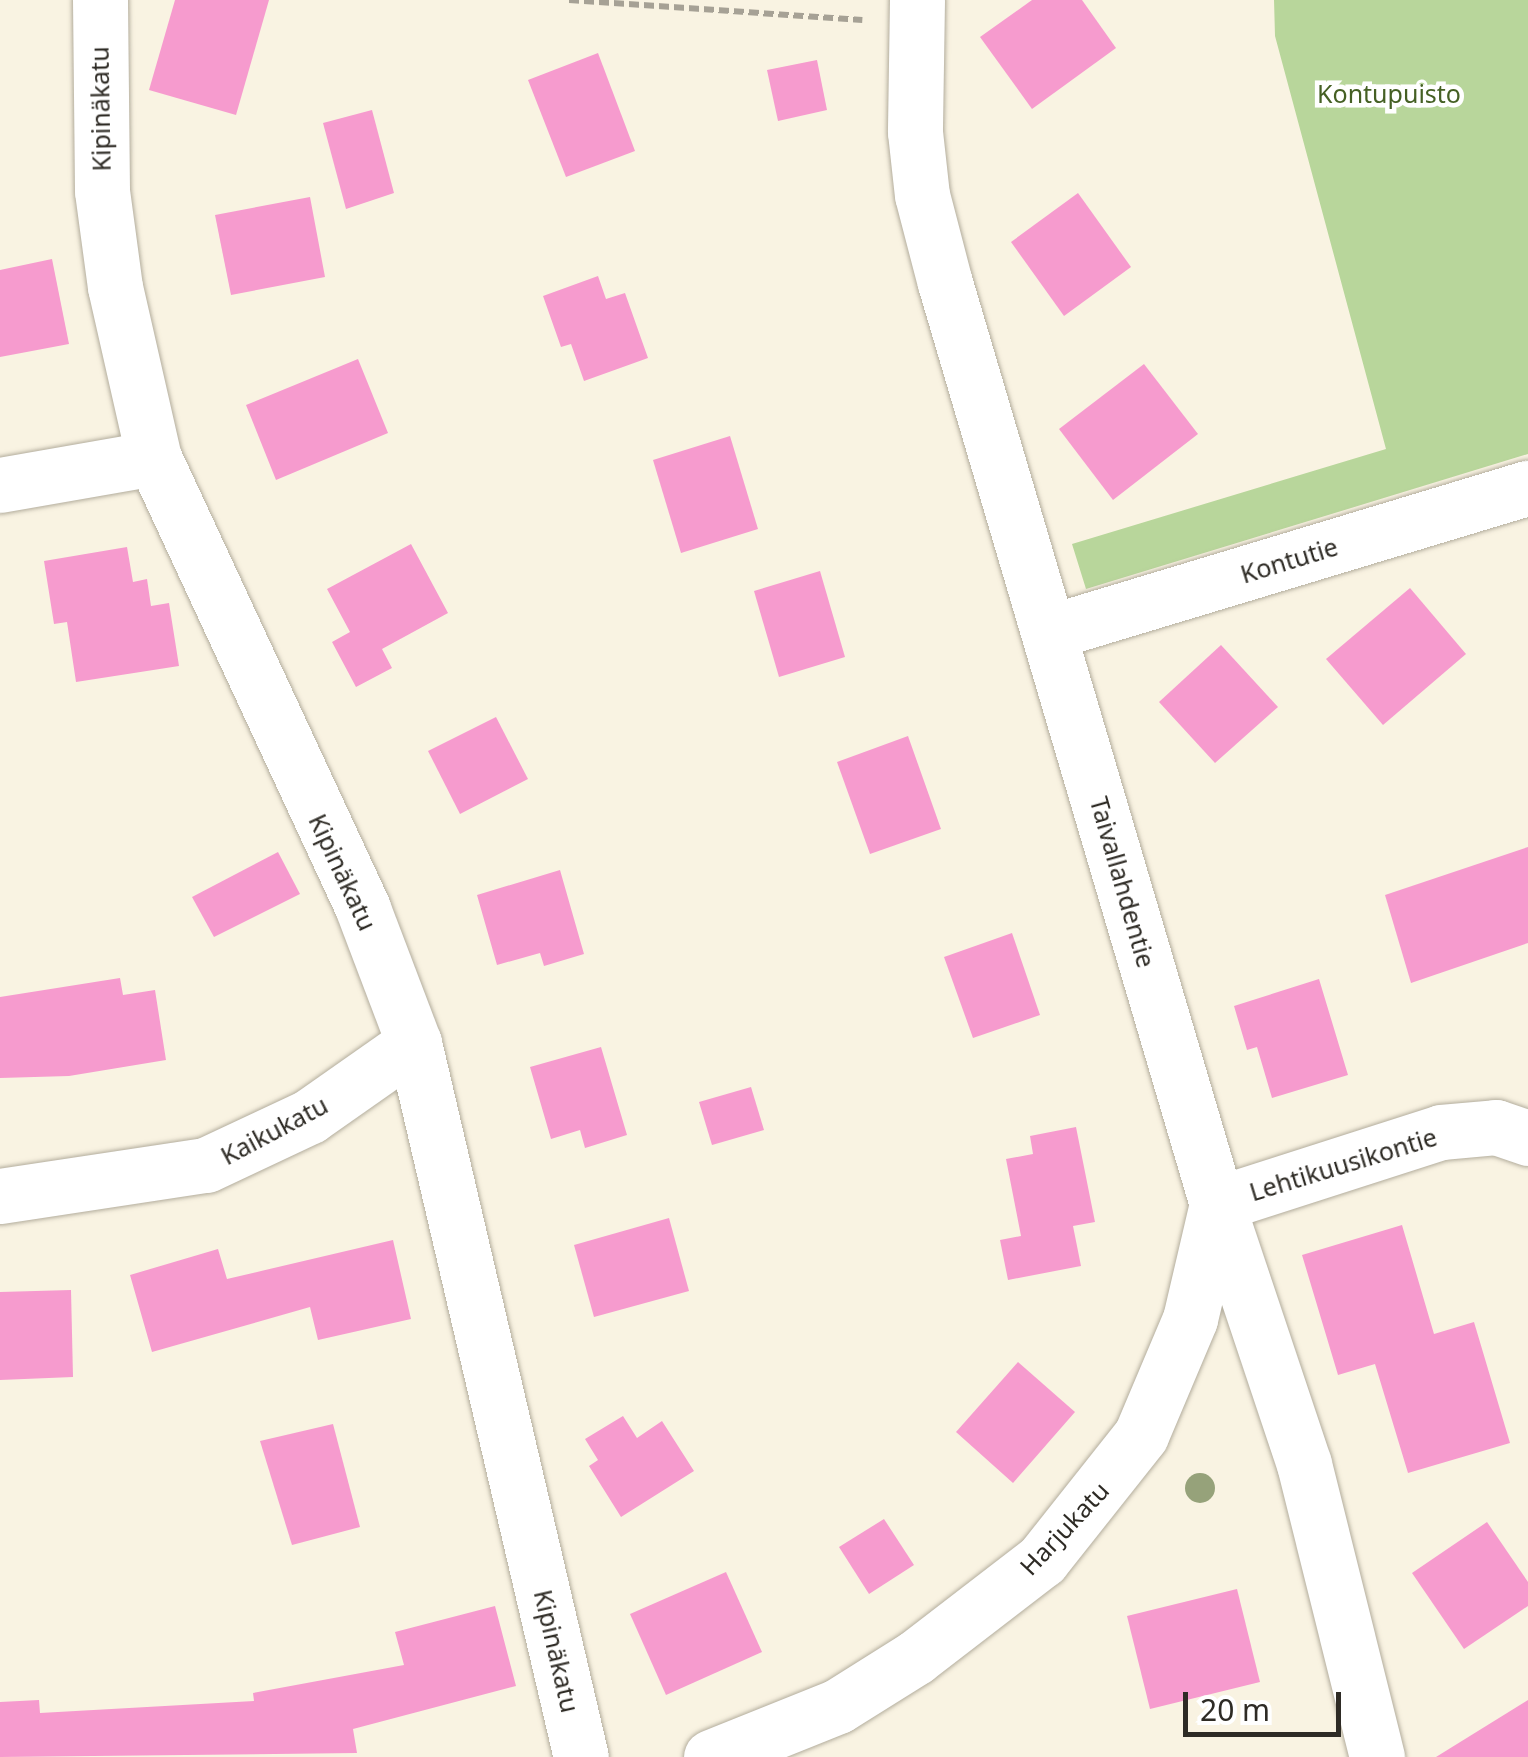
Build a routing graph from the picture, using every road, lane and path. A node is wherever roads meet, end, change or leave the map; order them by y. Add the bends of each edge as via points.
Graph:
1 (100, 0) edge
2 (569, 0) edge
3 (916, 12) edge
4 (154, 458) junction
5 (0, 485) edge
6 (1528, 488) edge
7 (1050, 632) junction
8 (414, 1044) junction
9 (1528, 1138) edge
10 (0, 1196) edge
11 (1217, 1204) junction
12 (581, 1757) edge
13 (711, 1757) edge
14 (1377, 1757) edge

1 - 4 street, Kipinäkatu via 102,191
2 - 3 path
3 - 7 street, Taivallahdentie via 922,195
4 - 5 street
4 - 8 street, Kipinäkatu via 362,908
6 - 7 street, Kontutie
7 - 11 street, Taivallahdentie
8 - 10 street, Kaikukatu via 310,1116 206,1165
8 - 12 street, Kipinäkatu
9 - 11 street, Lehtikuusikontie via 1496,1127 1441,1132
11 - 13 street, Harjukatu via 1190,1319 1141,1434 1053,1548 916,1657 838,1706
11 - 14 street, Taivallahdentie via 1304,1464

